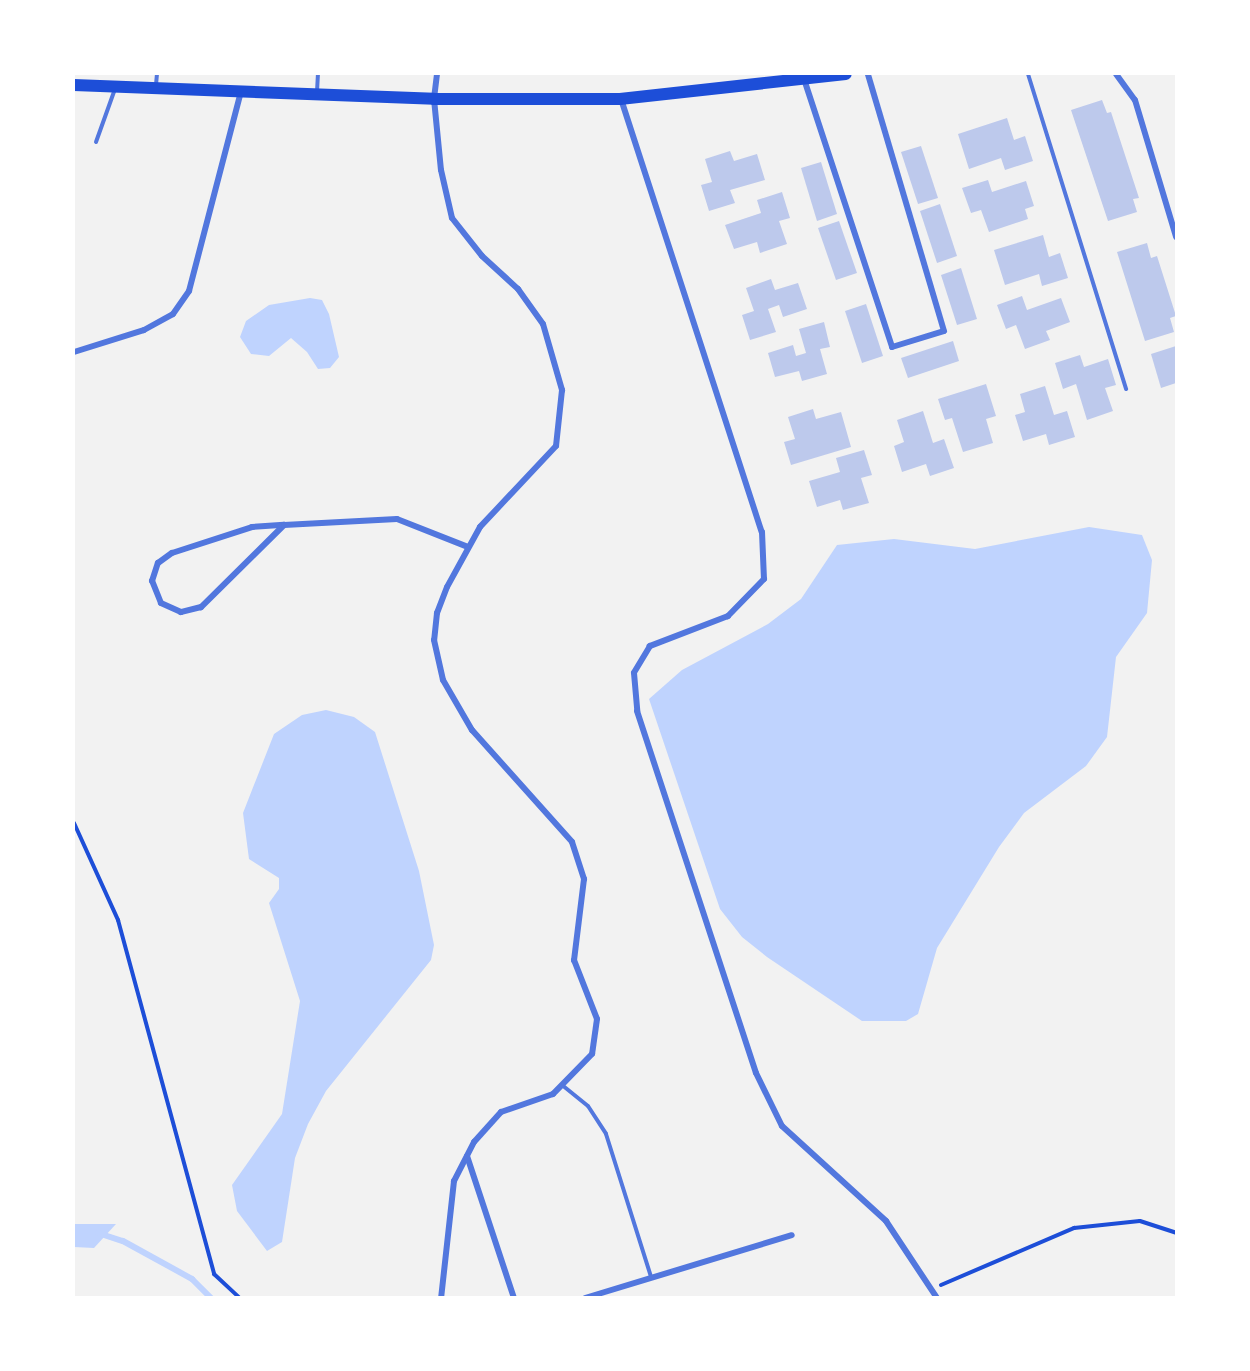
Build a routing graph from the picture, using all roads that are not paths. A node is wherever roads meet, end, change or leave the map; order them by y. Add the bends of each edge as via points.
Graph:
1 (157, 74) edge
2 (318, 74) edge
3 (437, 74) edge
4 (846, 74) edge
5 (868, 74) edge
6 (1028, 74) edge
7 (1116, 74) edge
8 (804, 79) junction
9 (74, 86) edge
10 (116, 87) junction
11 (156, 88) junction
12 (241, 90) junction
13 (317, 92) junction
14 (434, 99) junction
15 (621, 99) junction
16 (96, 142) dead end
17 (1176, 237) edge
18 (74, 352) edge
19 (1126, 389) dead end
20 (284, 525) junction
21 (468, 547) junction
22 (562, 1085) junction
23 (467, 1156) junction
24 (792, 1235) dead end
25 (651, 1277) junction
26 (441, 1298) edge
27 (514, 1298) edge
28 (585, 1298) edge
29 (937, 1298) edge

1 - 11 lane
2 - 13 lane
3 - 14 street
4 - 8 main road
5 - 8 street via 944,331 892,347
6 - 19 lane
7 - 17 street via 1135,100
8 - 15 main road
9 - 10 main road
10 - 11 main road
10 - 16 lane
11 - 12 main road
12 - 13 main road
12 - 18 street via 189,291 173,314 144,330
13 - 14 main road
14 - 15 main road
14 - 21 street via 441,170 452,218 482,256 518,289 543,324 562,390 556,446 480,527
15 - 29 street via 762,532 764,579 728,616 650,646 634,673 638,711 756,1072 782,1126 886,1221
20 - 20 street via 201,607 181,612 161,603 152,581 158,563 172,553 252,527
20 - 21 street via 397,519
21 - 22 street via 437,613 434,640 443,680 472,730 572,842 584,879 574,960 597,1019 592,1054
22 - 23 street via 553,1094 501,1112
22 - 25 lane via 588,1106 606,1134
23 - 26 street via 454,1181
23 - 27 street
24 - 25 street
25 - 28 street

